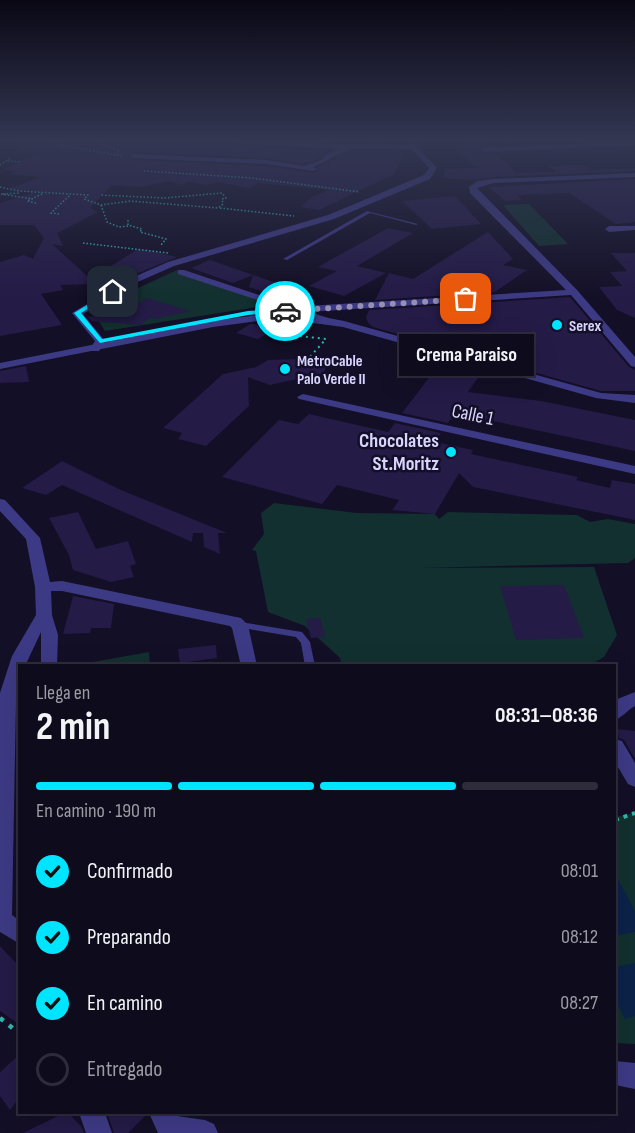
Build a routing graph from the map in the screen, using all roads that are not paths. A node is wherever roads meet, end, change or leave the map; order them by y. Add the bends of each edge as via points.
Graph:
1 (393, 192) edge
2 (473, 192) edge
3 (355, 207) junction
4 (370, 212) junction
5 (416, 224) dead end
6 (635, 228) edge
7 (609, 229) dead end
8 (285, 259) dead end
9 (550, 267) junction
10 (181, 272) dead end
11 (574, 292) junction
12 (532, 294) junction
13 (334, 308) junction
14 (298, 313) junction
15 (344, 324) junction
16 (98, 345) junction
17 (0, 361) edge
18 (635, 364) edge
19 (0, 366) edge
20 (303, 397) dead end
21 (635, 401) edge
22 (635, 470) edge
23 (0, 503) edge
24 (43, 587) junction
25 (44, 615) junction
26 (240, 625) junction
27 (49, 664) edge
28 (249, 664) edge
29 (310, 664) edge
30 (635, 698) edge
31 (616, 712) edge
32 (616, 748) edge
33 (635, 779) edge
34 (18, 933) edge
35 (616, 1073) edge
36 (635, 1076) edge
37 (92, 1114) edge
38 (163, 1114) edge
39 (99, 1133) edge
40 (205, 1133) edge

1 - 3 street
2 - 9 street
3 - 4 lane
3 - 16 street via 171,264 130,282 77,313
4 - 5 lane
4 - 8 lane
6 - 7 street
9 - 11 street
9 - 12 street via 554,277 551,283
10 - 14 street
11 - 12 street
11 - 18 street
12 - 13 street
13 - 14 street
13 - 15 street via 333,316
14 - 15 street
14 - 16 street via 249,317
15 - 21 street via 600,396
16 - 17 street
16 - 19 street
20 - 22 street, Calle 1
23 - 24 street via 33,538
24 - 25 street
24 - 26 street via 62,586 141,601
25 - 27 street via 50,635
25 - 34 street via 27,638 12,671 7,702 1,920
26 - 28 street
26 - 29 lane via 299,634
30 - 31 street
32 - 33 street
35 - 36 street
37 - 39 street
38 - 40 street via 170,1128

